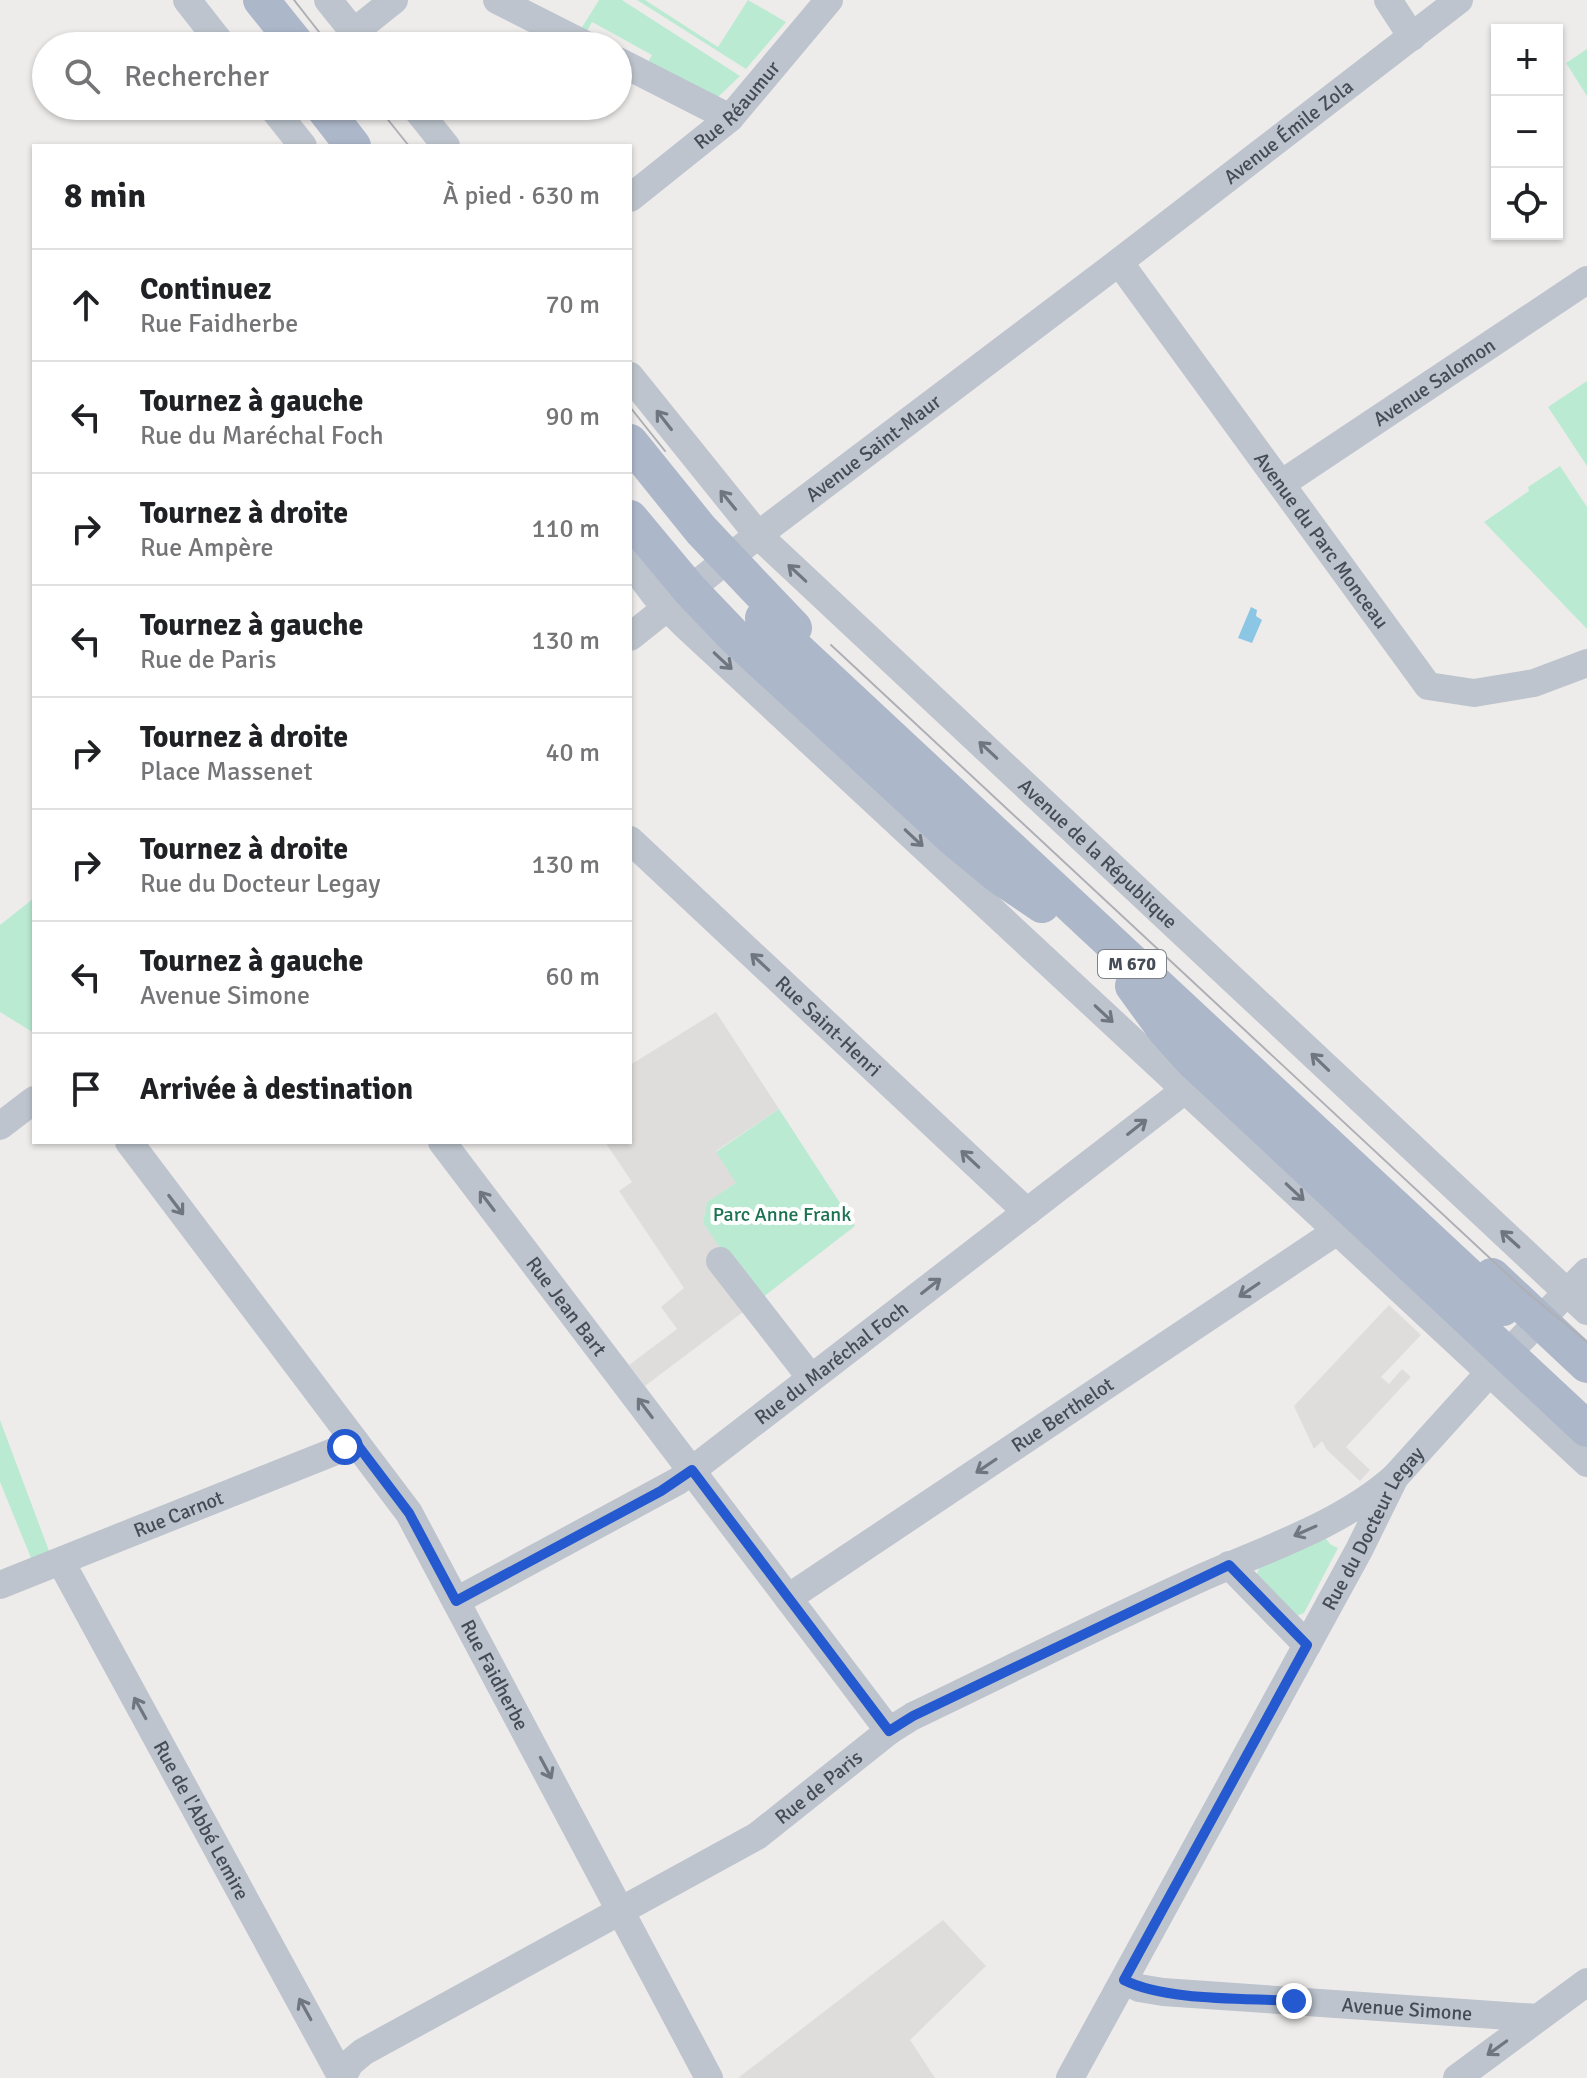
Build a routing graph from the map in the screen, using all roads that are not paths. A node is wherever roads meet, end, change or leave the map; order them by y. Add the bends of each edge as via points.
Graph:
1 (187, 0) edge
2 (236, 0) edge
3 (261, 0) edge
4 (328, 0) edge
5 (394, 0) edge
6 (497, 0) edge
7 (829, 0) edge
8 (1388, 0) edge
9 (1459, 0) edge
10 (212, 32) edge
11 (257, 32) edge
12 (262, 32) edge
13 (287, 32) edge
14 (353, 32) edge
15 (365, 32) edge
16 (560, 32) edge
17 (1412, 37) junction
18 (632, 68) edge
19 (730, 118) junction
20 (282, 120) edge
21 (318, 120) edge
22 (333, 120) edge
23 (356, 120) edge
24 (425, 120) edge
25 (301, 144) edge
26 (336, 144) edge
27 (351, 144) edge
28 (374, 144) edge
29 (444, 144) edge
30 (632, 196) edge
31 (1119, 262) junction
32 (1587, 280) edge
33 (632, 378) edge
34 (632, 444) edge
35 (632, 469) edge
36 (1281, 484) junction
37 (632, 496) edge
38 (632, 521) edge
39 (758, 535) junction
40 (727, 561) junction
41 (632, 564) edge
42 (678, 599) junction
43 (632, 635) edge
44 (1587, 663) edge
45 (632, 842) edge
46 (1048, 909) junction
47 (1130, 972) junction
48 (1185, 1090) junction
49 (32, 1102) edge
50 (0, 1126) edge
51 (131, 1144) edge
52 (444, 1144) edge
53 (1027, 1212) junction
54 (1337, 1231) junction
55 (720, 1261) dead end
56 (1587, 1272) edge
57 (1577, 1302) edge
58 (1509, 1336) junction
59 (1563, 1364) edge
60 (811, 1378) junction
61 (1587, 1386) edge
62 (1587, 1409) edge
63 (1587, 1429) edge
64 (356, 1443) junction
65 (1587, 1463) edge
66 (692, 1470) junction
67 (1395, 1477) junction
68 (1348, 1511) junction
69 (1362, 1543) junction
70 (61, 1562) junction
71 (1229, 1565) junction
72 (0, 1585) edge
73 (788, 1598) junction
74 (456, 1601) junction
75 (1307, 1645) junction
76 (889, 1731) junction
77 (621, 1910) junction
78 (1124, 1980) junction
79 (1587, 1982) edge
80 (1538, 2018) junction
81 (706, 2076) edge
82 (342, 2078) edge
83 (1070, 2078) edge
84 (1457, 2078) edge

1 - 10 street
2 - 11 main road
2 - 12 main road
3 - 13 main road
4 - 14 street
5 - 15 street
6 - 16 street
7 - 19 street, Rue Réaumur
8 - 17 street
9 - 17 street, Avenue Émile Zola
17 - 31 street, Avenue Émile Zola
18 - 19 street
19 - 30 street, Rue Réaumur
20 - 25 street
21 - 26 main road
22 - 27 main road
23 - 28 main road
24 - 29 street
31 - 36 street, Avenue du Parc Monceau
31 - 39 street, Avenue Saint-Maur
32 - 36 street, Avenue Salomon
39 -> 33 street, Avenue de la République
34 - 40 main road
35 - 37 main road via 677,538
36 - 44 street, Avenue du Parc Monceau via 1428,686 1474,693 1534,683
38 - 42 main road
39 - 40 street, Avenue Saint-Maur
57 -> 39 street, Avenue de la République
40 - 42 street, Avenue Saint-Maur
40 - 47 main road via 1028,848
41 - 42 street
42 - 43 street, Avenue Saint-Maur
42 - 46 main road via 734,636 953,838
42 -> 48 street
53 -> 45 street, Rue Saint-Henri
46 - 47 main road, M 670
46 - 47 main road, M 670 via 758,626
47 - 58 main road, M 670
47 - 58 main road, M 670 via 1268,1088 1337,1134
53 -> 48 street, Rue du Maréchal Foch
48 -> 54 street
49 - 50 street
51 -> 64 street, Rue Faidherbe
66 -> 52 street, Rue Jean Bart
60 -> 53 street, Rue du Maréchal Foch
54 - 58 street
54 -> 73 street, Rue Berthelot
55 - 60 street
56 - 57 street, Rue du Docteur Legay
57 - 58 street, Rue du Docteur Legay
58 - 59 main road
58 - 63 main road
58 - 65 street
58 - 67 street, Rue du Docteur Legay
59 - 61 main road
59 - 62 main road
60 - 66 street, Rue du Maréchal Foch
64 - 70 street, Rue Carnot
64 - 74 street, Rue Faidherbe via 409,1513
66 - 73 street, Rue Jean Bart
66 - 74 street, Rue du Maréchal Foch
67 - 68 street, Rue de Paris
67 - 69 street, Rue du Docteur Legay
68 - 69 street via 1359,1523
68 -> 71 street, Rue de Paris
69 - 75 street, Rue du Docteur Legay
70 - 72 street, Rue Carnot
82 -> 70 street, Rue de l'Abbé Lemire
71 - 75 street
71 - 76 street, Rue de Paris
73 - 76 street, Rue Jean Bart
74 -> 77 street, Rue Faidherbe
75 - 78 street, Rue du Docteur Legay
76 - 77 street, Rue de Paris via 757,1836
77 - 81 street, Rue Faidherbe
77 - 82 street, Rue de Paris via 363,2052
78 - 80 street, Avenue Simone via 1163,1992
78 - 83 street, Rue du Docteur Legay
79 - 80 street
80 -> 84 street

